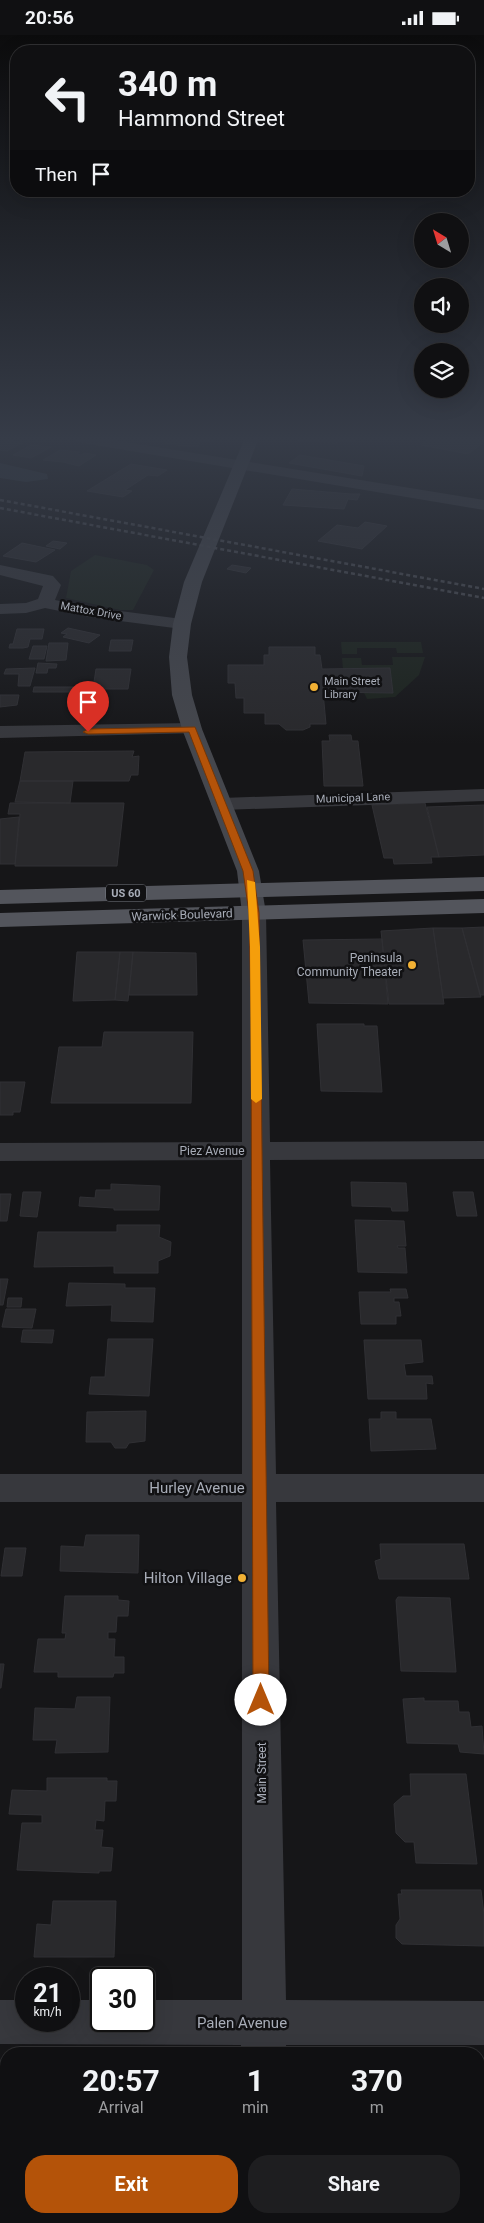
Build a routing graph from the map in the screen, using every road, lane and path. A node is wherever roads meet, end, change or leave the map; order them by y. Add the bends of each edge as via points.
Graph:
1 (210, 540) edge
2 (0, 570) edge
3 (45, 603) junction
4 (0, 609) edge
5 (182, 624) junction
6 (192, 729) junction
7 (0, 732) edge
8 (484, 795) edge
9 (222, 803) junction
10 (484, 885) edge
11 (0, 897) edge
12 (253, 902) junction
13 (484, 906) edge
14 (0, 920) edge
15 (484, 1150) edge
16 (257, 1151) junction
17 (0, 1152) edge
18 (0, 1488) edge
19 (484, 1488) edge
20 (260, 1489) junction
21 (0, 2022) edge
22 (484, 2023) edge
23 (264, 2039) edge

1 - 5 main road, Main Street via 193,582
2 - 3 street via 47,580 52,589
3 - 4 street, Mattox Drive
3 - 5 street, Mattox Drive
5 - 6 main road, Main Street via 178,671
6 - 7 street
6 - 9 main road, Main Street
8 - 9 street, Municipal Lane
9 - 12 main road, Main Street via 248,871
10 - 12 main road, Warwick Boulevard / US 60
11 - 12 main road, Warwick Boulevard / US 60
12 - 13 main road, Warwick Boulevard / US 60
12 - 14 main road, Warwick Boulevard / US 60
12 - 16 street, Main Street
15 - 16 street, Piez Avenue
16 - 17 street, Piez Avenue
16 - 20 street, Main Street
18 - 20 street, Hurley Avenue
19 - 20 street, Hurley Avenue
20 - 23 street, Main Street
21 - 23 street, Palen Avenue
22 - 23 street, Palen Avenue

